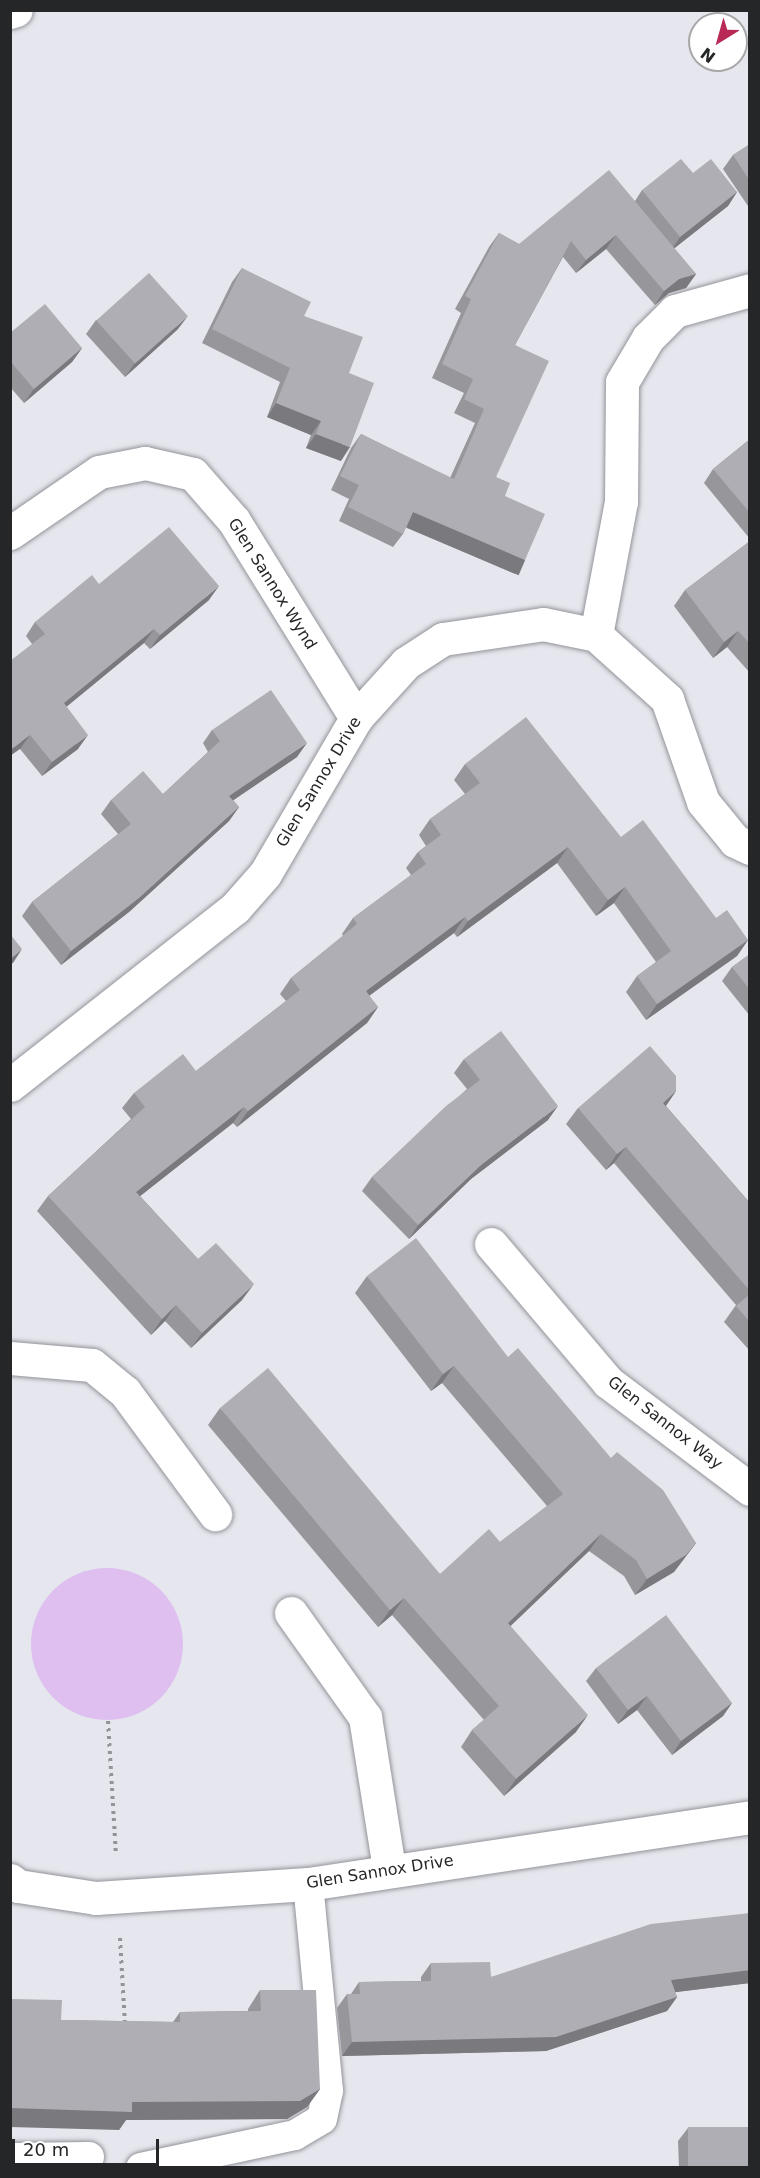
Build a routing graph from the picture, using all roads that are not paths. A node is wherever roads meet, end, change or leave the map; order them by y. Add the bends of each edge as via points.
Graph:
1 (16, 10) edge
2 (10, 12) edge
3 (750, 290) edge
4 (10, 533) edge
5 (596, 635) junction
6 (356, 718) junction
7 (750, 848) edge
8 (10, 1085) edge
9 (491, 1244) dead end
10 (10, 1358) edge
11 (750, 1489) edge
12 (215, 1514) dead end
13 (291, 1613) dead end
14 (750, 1817) edge
15 (389, 1869) junction
16 (308, 1884) junction
17 (13, 1888) edge
18 (89, 2157) dead end
19 (10, 2158) edge
20 (141, 2168) edge

1 - 2 street
3 - 5 street via 675,311 648,338 622,382 621,502
4 - 6 street, Glen Sannox Wynd via 99,472 145,463 193,474 234,521
5 - 6 street, Glen Sannox Drive via 543,624 443,639 406,663
5 - 7 street via 667,699 703,802 735,841
6 - 8 street, Glen Sannox Drive via 265,874 235,908
9 - 11 street, Glen Sannox Way via 609,1382
10 - 12 street via 92,1365 125,1392
13 - 15 street via 365,1718
14 - 15 street, Glen Sannox Drive
15 - 16 street, Glen Sannox Drive
16 - 17 street, Glen Sannox Drive via 96,1898
16 - 20 lane via 328,2091 322,2119 295,2135
18 - 19 lane

